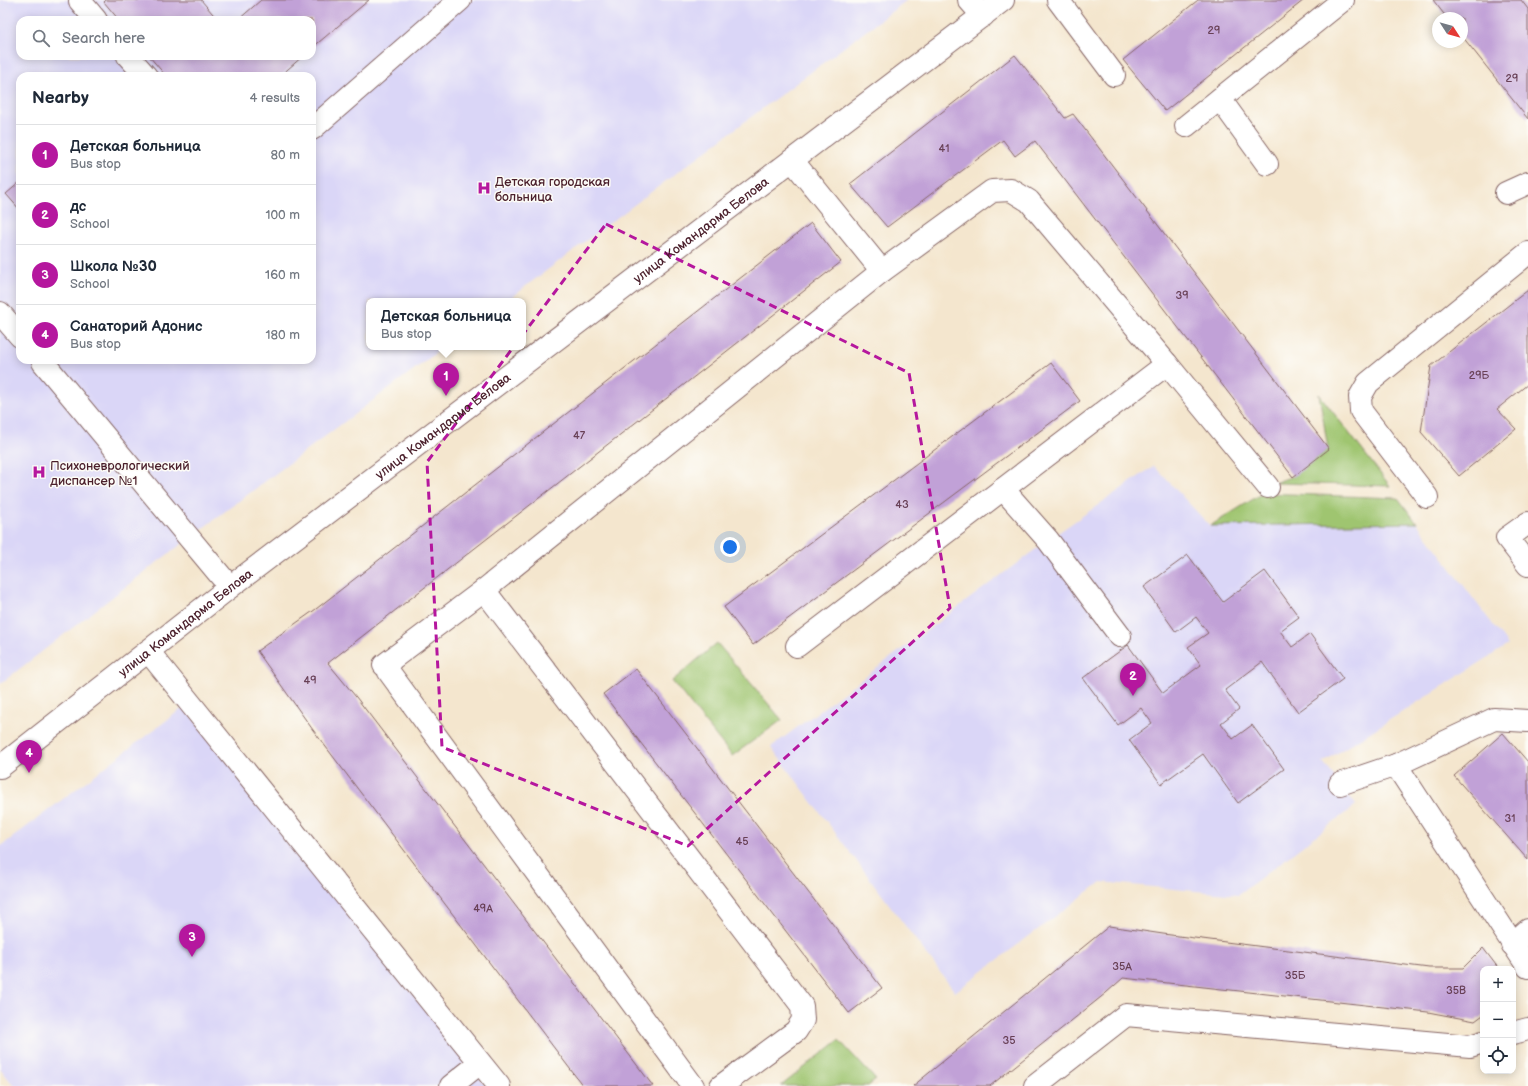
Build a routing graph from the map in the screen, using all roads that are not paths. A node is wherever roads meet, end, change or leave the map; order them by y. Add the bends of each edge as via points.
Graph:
1 (82, 0) edge
2 (460, 0) edge
3 (1002, 0) edge
4 (1058, 0) edge
5 (1343, 0) edge
6 (976, 8) edge
7 (92, 16) edge
8 (132, 60) edge
9 (142, 72) edge
10 (1114, 75) dead end
11 (1220, 99) junction
12 (316, 126) edge
13 (1186, 126) dead end
14 (792, 160) junction
15 (1267, 164) dead end
16 (1528, 183) edge
17 (1506, 193) dead end
18 (1528, 253) edge
19 (882, 271) junction
20 (0, 313) edge
21 (16, 331) edge
22 (45, 364) edge
23 (1166, 364) junction
24 (1268, 488) dead end
25 (1003, 489) junction
26 (1428, 497) dead end
27 (1528, 523) edge
28 (1528, 566) edge
29 (230, 587) junction
30 (484, 590) junction
31 (1120, 636) dead end
32 (797, 646) dead end
33 (148, 651) junction
34 (1528, 721) edge
35 (1396, 765) junction
36 (0, 767) edge
37 (1340, 784) dead end
38 (1520, 937) edge
39 (1528, 967) edge
40 (1528, 1029) edge
41 (1516, 1032) edge
42 (1480, 1043) edge
43 (480, 1063) junction
44 (451, 1086) edge
45 (498, 1086) edge
46 (693, 1086) edge
47 (721, 1086) edge
48 (1035, 1086) edge

1 - 7 main road via 80,2
2 - 12 main road
3 - 6 main road, улица Командарма Белова
4 - 10 main road
5 - 11 main road
6 - 14 main road, улица Командарма Белова
8 - 9 main road
11 - 13 main road
11 - 15 main road
14 - 19 main road
14 - 29 main road, улица Командарма Белова
16 - 17 main road
18 - 26 main road via 1368,383 1360,396 1361,411
19 - 23 main road via 992,191 1011,190 1029,201
19 - 30 main road
20 - 21 main road
22 - 29 main road
23 - 24 main road
23 - 25 main road
25 - 31 main road via 1048,540
25 - 32 main road
27 - 28 main road via 1507,538
29 - 33 main road, улица Командарма Белова
30 - 46 main road via 386,669
30 - 47 main road via 802,1006 803,1020 796,1031
33 - 36 main road, улица Командарма Белова
33 - 43 main road
34 - 35 main road via 1494,719
35 - 37 main road
35 - 38 main road
38 - 39 main road
40 - 41 main road
42 - 48 main road via 1470,1046 1126,1015
43 - 44 main road
43 - 45 main road

